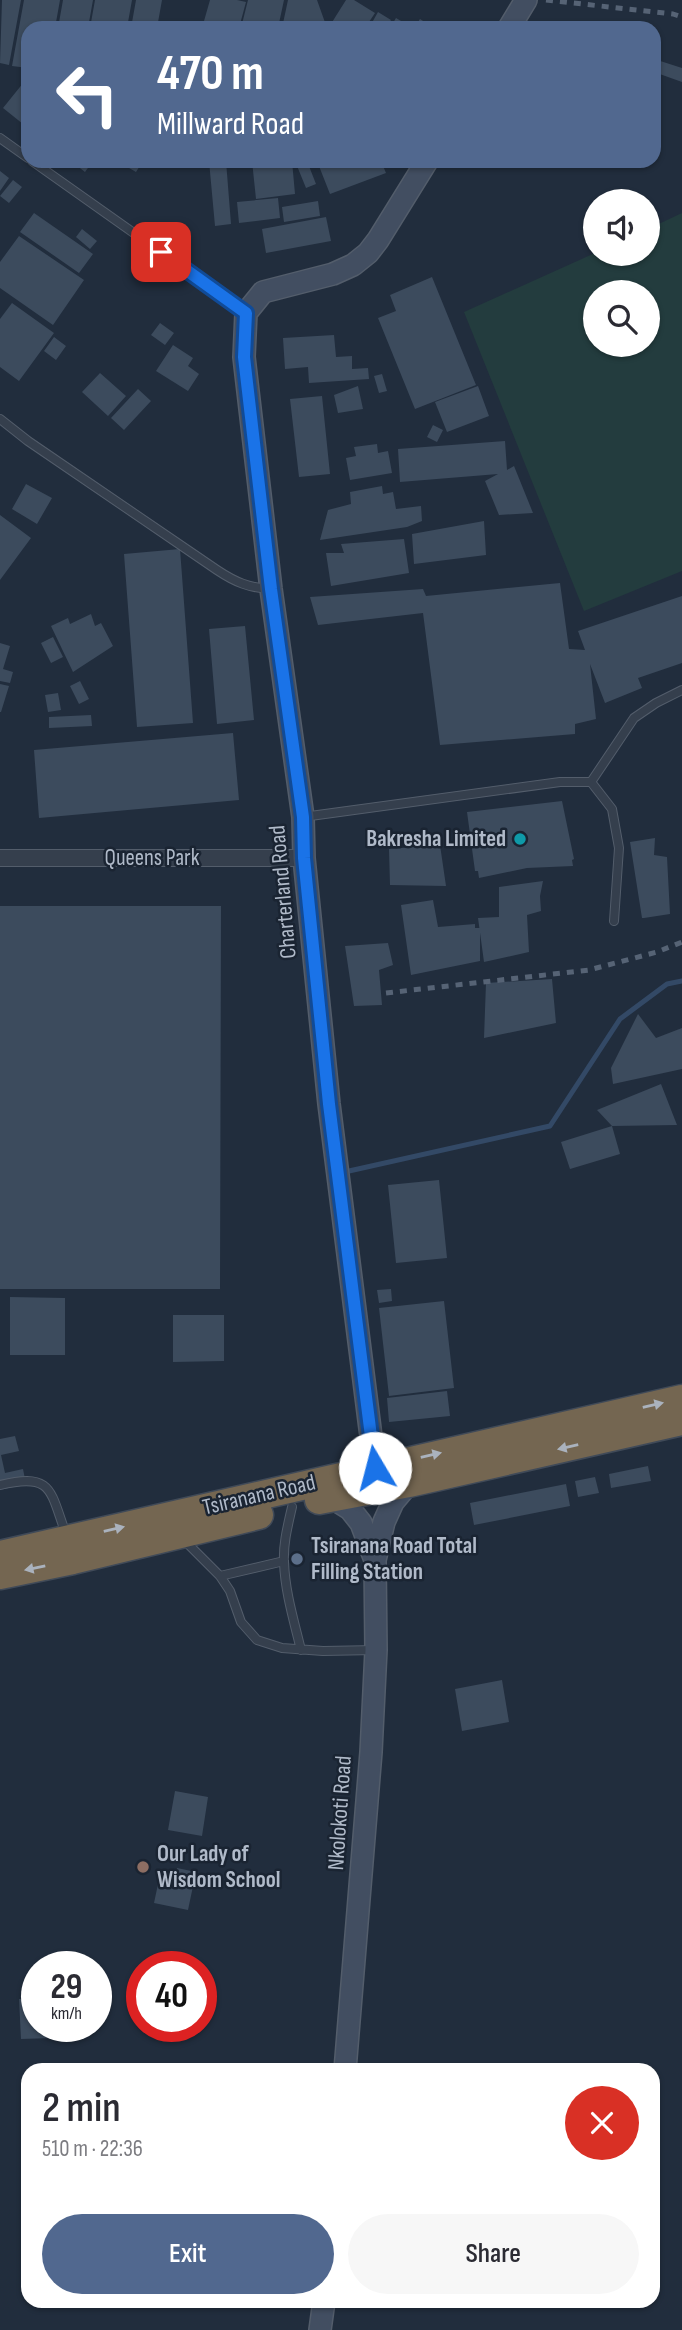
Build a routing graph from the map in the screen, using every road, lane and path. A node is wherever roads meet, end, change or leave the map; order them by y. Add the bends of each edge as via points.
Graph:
1 (526, 0) edge
2 (513, 21) edge
3 (0, 138) edge
4 (21, 153) edge
5 (42, 168) edge
6 (423, 168) edge
7 (246, 313) junction
8 (0, 419) edge
9 (271, 589) junction
10 (682, 690) edge
11 (591, 782) junction
12 (303, 817) junction
13 (0, 858) edge
14 (304, 858) junction
15 (614, 921) dead end
16 (682, 1399) edge
17 (682, 1421) edge
18 (375, 1468) junction
19 (409, 1483) junction
20 (0, 1485) edge
21 (331, 1497) junction
22 (292, 1507) junction
23 (178, 1535) junction
24 (68, 1540) junction
25 (0, 1555) edge
26 (375, 1560) junction
27 (284, 1561) junction
28 (0, 1575) edge
29 (220, 1576) junction
30 (301, 1650) junction
31 (376, 1650) junction
32 (346, 2063) edge
33 (323, 2308) edge
34 (320, 2330) edge

1 - 2 street
3 - 4 lane
5 - 7 lane
6 - 7 street via 368,253 333,274 263,292
7 - 9 street, Charterland Road via 244,357
8 - 9 lane via 237,583
9 - 12 street, Charterland Road
10 - 11 lane via 634,718
11 - 12 lane via 560,782
11 - 15 lane via 611,809 619,848
12 - 14 street, Charterland Road
13 - 14 street, Queens Park
14 - 18 street, Charterland Road via 329,1104
18 -> 16 highway, Tsiranana Road
17 -> 19 highway, Tsiranana Road
24 -> 18 highway, Tsiranana Road
19 - 21 highway, Tsiranana Road
19 - 26 street, Nkolokoti Road via 384,1522
20 - 24 lane via 29,1479 49,1490
21 - 22 highway, Tsiranana Road
21 - 26 street, Nkolokoti Road via 361,1523
22 - 23 highway, Tsiranana Road
22 - 27 lane
23 -> 28 highway, Tsiranana Road
23 - 29 lane
24 - 25 highway, Tsiranana Road
26 - 31 street, Nkolokoti Road
27 - 29 lane
27 - 30 lane
29 - 30 lane via 241,1622 257,1640
30 - 31 lane
31 - 32 street, Nkolokoti Road
33 - 34 street

